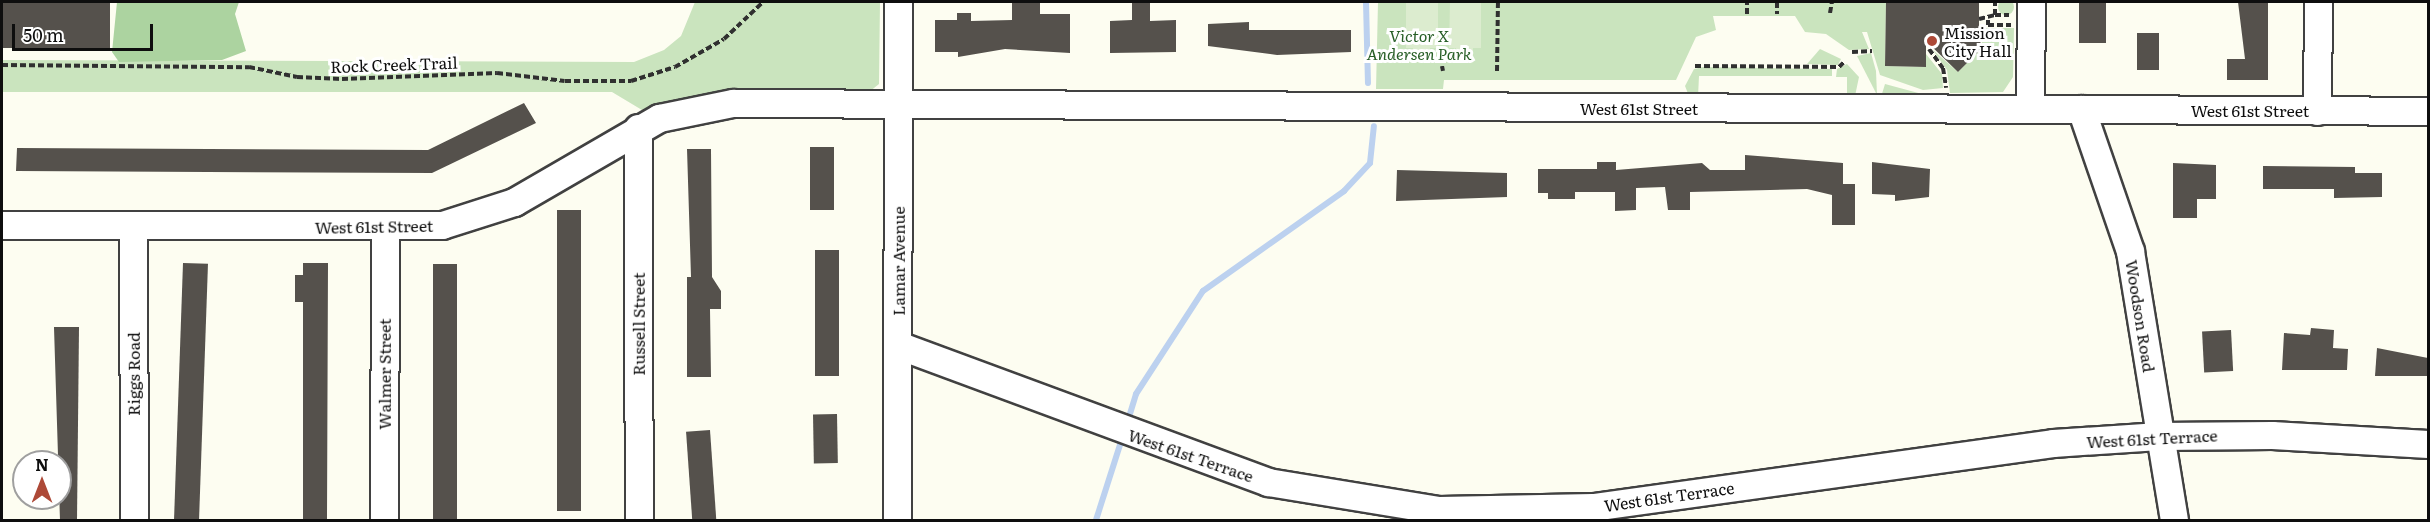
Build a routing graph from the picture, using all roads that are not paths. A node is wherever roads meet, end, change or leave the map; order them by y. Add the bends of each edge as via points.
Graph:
1 (898, 2) edge
2 (2318, 2) edge
3 (2024, 8) edge
4 (898, 103) junction
5 (2030, 109) junction
6 (2317, 111) junction
7 (2428, 111) edge
8 (2083, 114) junction
9 (638, 128) junction
10 (2, 225) edge
11 (133, 227) junction
12 (385, 228) junction
13 (898, 345) junction
14 (2159, 436) junction
15 (2428, 444) edge
16 (134, 520) edge
17 (384, 520) edge
18 (639, 520) edge
19 (897, 520) edge
20 (2174, 520) edge

1 - 4 street, Lamar Avenue
2 - 6 street
3 - 5 street
4 - 5 street, West 61st Street
4 - 9 street, West 61st Street via 733,103 683,110
4 - 13 street, Lamar Avenue
5 - 8 street, West 61st Street
6 - 7 street, West 61st Street
6 - 8 street, West 61st Street
8 - 14 street, Woodson Road via 2130,251
9 - 12 street, West 61st Street via 500,209 442,225
9 - 18 street, Russell Street
10 - 11 street, West 61st Street
11 - 12 street, West 61st Street
11 - 16 street, Riggs Road
12 - 17 street, Walmer Street
13 - 14 street, West 61st Terrace via 1258,479 1307,492 1439,510 1593,507 2053,443
13 - 19 street, Lamar Avenue
14 - 15 street, West 61st Terrace via 2272,435
14 - 20 street, Woodson Road

